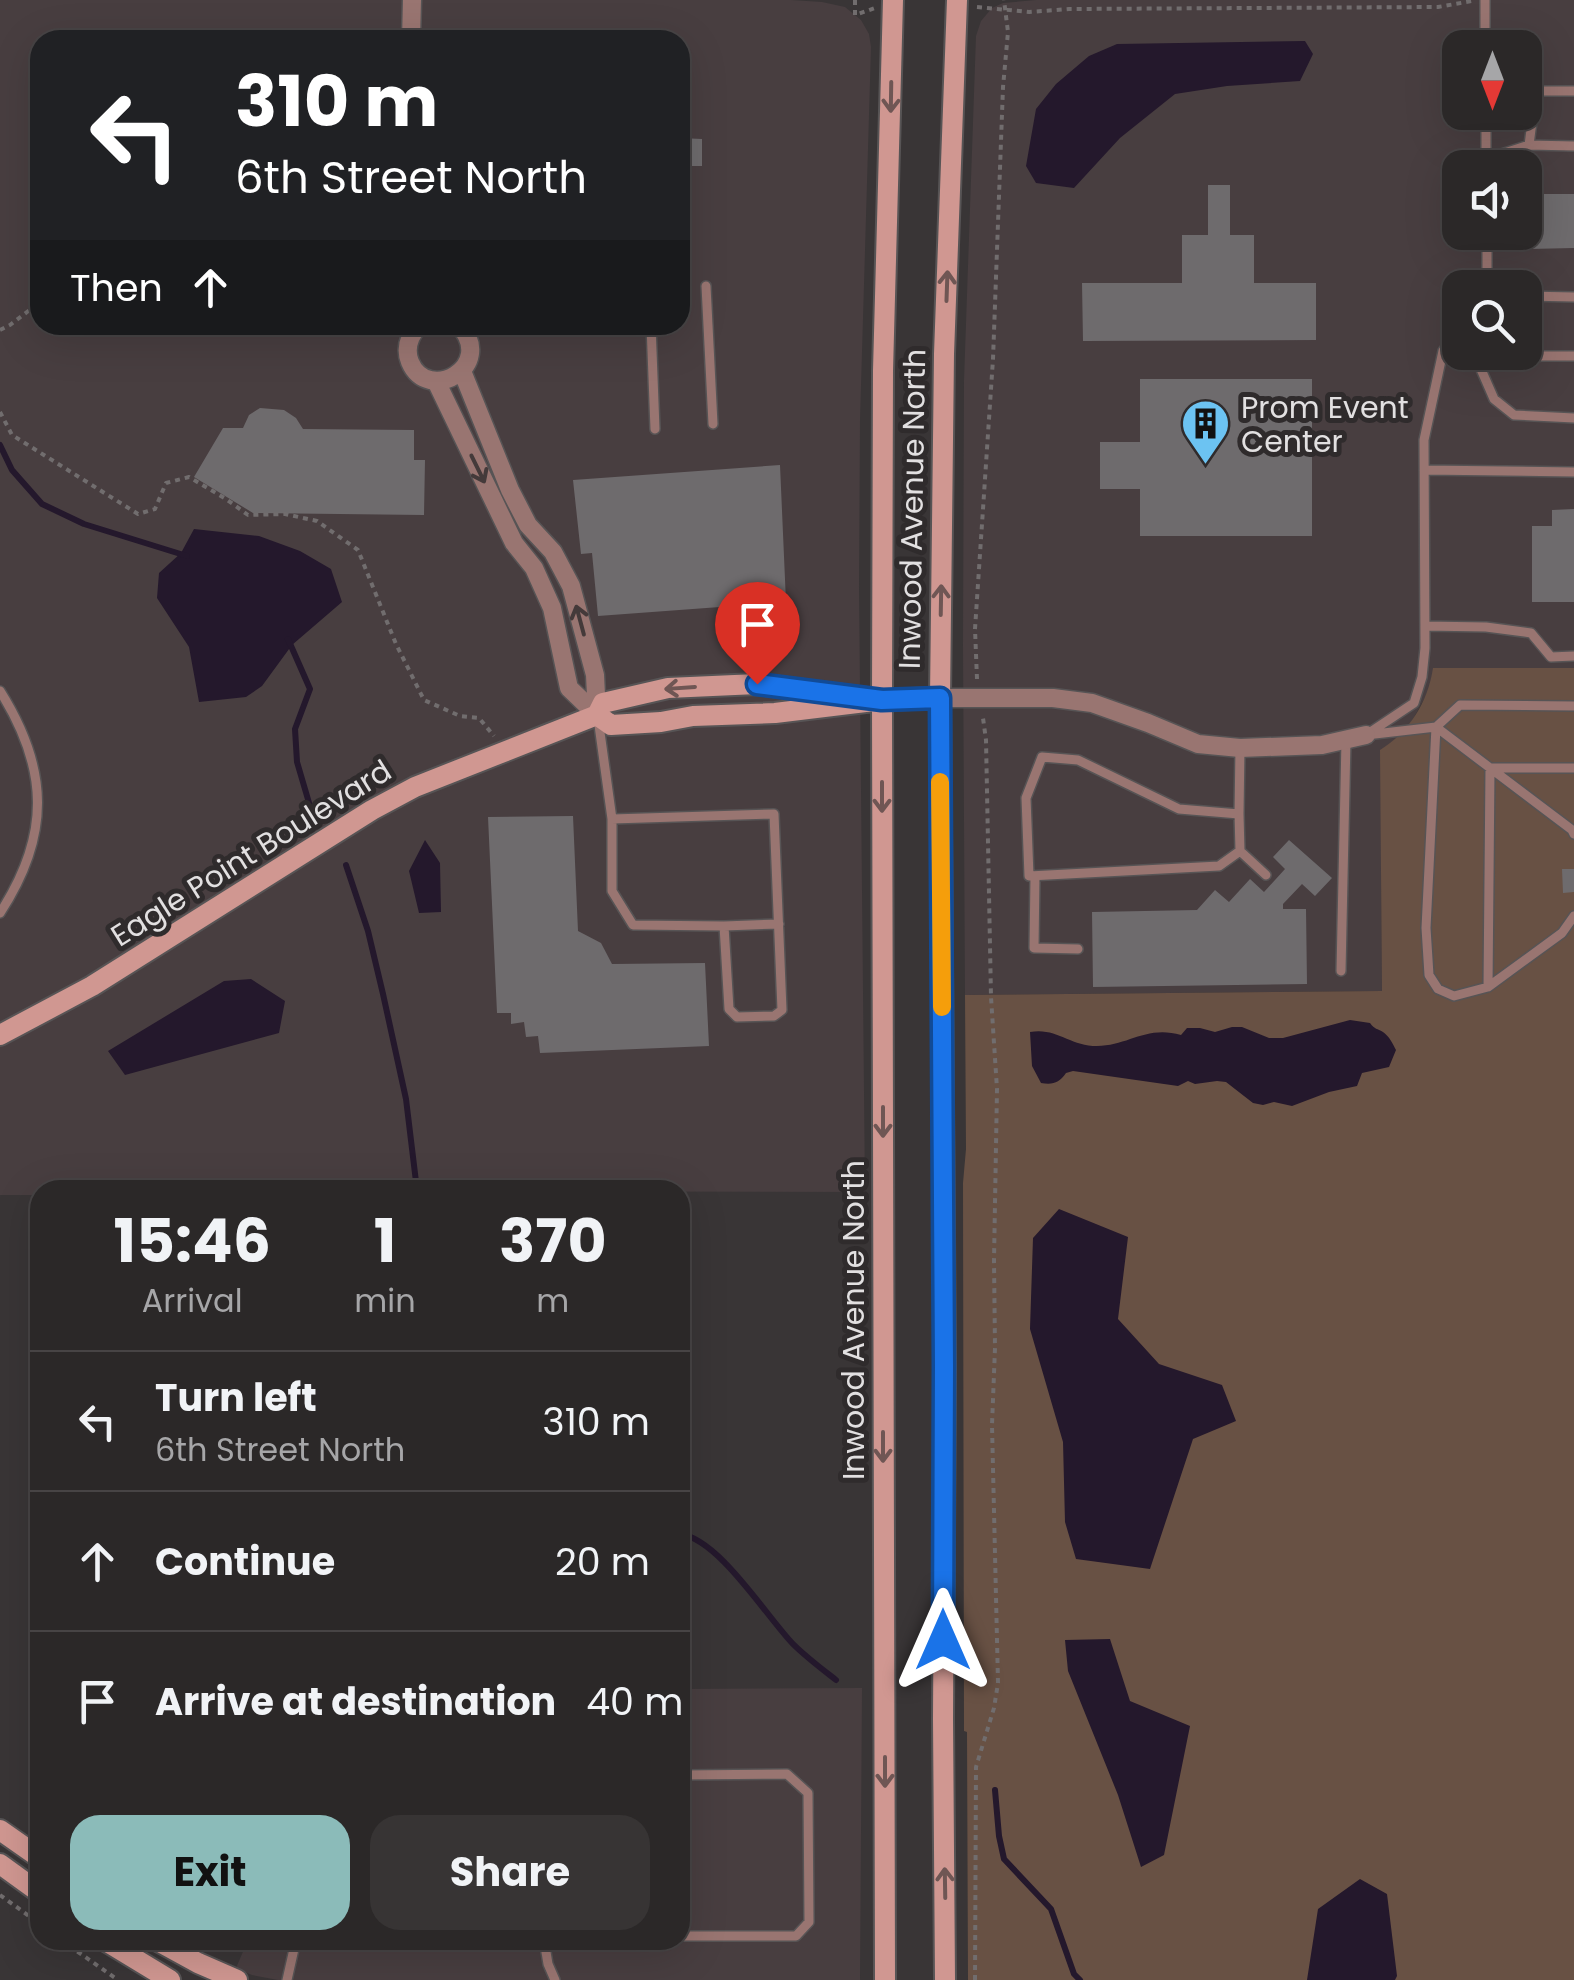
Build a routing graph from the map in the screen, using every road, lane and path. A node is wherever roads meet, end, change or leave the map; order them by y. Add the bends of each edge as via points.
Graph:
1 (412, 0) edge
2 (855, 0) edge
3 (893, 0) edge
4 (956, 0) edge
5 (1004, 0) edge
6 (1482, 0) edge
7 (1005, 11) junction
8 (855, 15) dead end
9 (412, 30) edge
10 (1484, 30) edge
11 (1574, 91) edge
12 (1529, 145) junction
13 (1574, 146) edge
14 (1517, 150) edge
15 (706, 286) dead end
16 (1542, 296) edge
17 (1574, 297) edge
18 (30, 310) edge
19 (0, 330) edge
20 (412, 335) edge
21 (467, 335) edge
22 (650, 335) edge
23 (1442, 355) edge
24 (1542, 356) edge
25 (1574, 356) edge
26 (462, 370) junction
27 (1481, 370) edge
28 (436, 381) junction
29 (0, 412) edge
30 (1574, 418) edge
31 (713, 424) dead end
32 (655, 429) dead end
33 (1424, 470) junction
34 (1574, 472) edge
35 (1425, 626) junction
36 (1574, 656) edge
37 (975, 669) dead end
38 (0, 691) edge
39 (940, 698) junction
40 (882, 700) junction
41 (1574, 706) edge
42 (597, 716) junction
43 (984, 726) dead end
44 (1436, 727) junction
45 (1366, 735) junction
46 (1346, 740) junction
47 (1240, 748) junction
48 (502, 752) junction
49 (1490, 768) junction
50 (1574, 768) edge
51 (1238, 814) junction
52 (612, 819) junction
53 (1574, 834) edge
54 (1240, 851) junction
55 (1266, 875) dead end
56 (1035, 876) junction
57 (0, 913) edge
58 (1574, 916) edge
59 (778, 924) junction
60 (724, 926) junction
61 (1078, 949) dead end
62 (1341, 971) dead end
63 (1488, 987) junction
64 (0, 1035) edge
65 (690, 1774) edge
66 (0, 1830) edge
67 (30, 1851) edge
68 (0, 1864) edge
69 (30, 1886) edge
70 (0, 1895) edge
71 (30, 1917) edge
72 (690, 1936) edge
73 (75, 1950) edge
74 (120, 1950) edge
75 (174, 1950) edge
76 (294, 1950) edge
77 (545, 1950) edge
78 (118, 1980) edge
79 (170, 1980) edge
80 (237, 1980) edge
81 (287, 1980) edge
82 (555, 1980) edge
83 (886, 1980) edge
84 (946, 1980) edge
85 (976, 1980) edge

1 - 9 street
2 - 8 path
3 -> 40 main road, Inwood Avenue North
39 -> 4 main road, Inwood Avenue North
5 - 7 path
6 - 7 path via 1438,7
6 - 10 lane
7 - 37 path
11 - 12 lane via 1536,91
12 - 13 lane
12 - 14 lane
15 - 31 lane
16 - 17 lane
18 - 19 path
20 - 28 street via 409,360
21 - 26 street via 470,352
22 - 32 lane
23 - 33 lane
24 - 25 lane
26 - 28 street
42 -> 26 street via 595,674 571,586 510,490
27 - 30 lane via 1494,399 1514,415
28 -> 42 street via 552,608 569,688
29 - 48 path via 12,435 138,514 155,508 166,482 189,478 248,514 317,521 358,550 424,700 479,718
33 - 34 lane
33 - 35 lane
35 - 36 lane via 1531,634 1551,657
35 - 45 lane via 1414,702
38 - 57 lane via 30,750 37,810 30,856
39 - 40 main road
39 - 47 street via 1092,703 1198,744
84 -> 39 main road, Inwood Avenue North
40 - 42 main road, Eagle Point Boulevard via 611,725
40 -> 42 main road, Eagle Point Boulevard via 757,684 668,688 603,703
40 -> 83 main road, Inwood Avenue North
41 - 44 lane via 1460,704
42 - 48 main road, Eagle Point Boulevard
42 - 52 lane
43 - 85 path via 997,1089 992,1425 998,1683 976,1767
44 - 45 lane
44 - 49 lane
44 - 63 lane via 1428,975 1454,996
45 - 46 street
46 - 47 street
46 - 62 lane
47 - 51 lane
48 - 64 main road, Eagle Point Boulevard via 415,787 92,986
49 - 50 lane
49 - 53 lane
49 - 63 lane
51 - 54 lane
51 - 56 lane via 1179,809 1078,760 1042,757 1026,798 1029,876
52 - 59 lane via 774,814
52 - 60 lane via 612,891 633,924
54 - 55 lane
54 - 56 lane via 1219,866
56 - 61 lane via 1034,948
58 - 63 lane via 1562,933
59 - 60 lane
59 - 60 lane via 782,1010 774,1016 737,1017 730,1009
65 - 72 lane via 787,1774 808,1792 810,1922 796,1936
66 - 67 main road
68 - 69 main road
70 - 71 path
73 - 78 path
74 - 79 main road
75 - 80 main road
76 - 81 lane
77 - 82 lane

